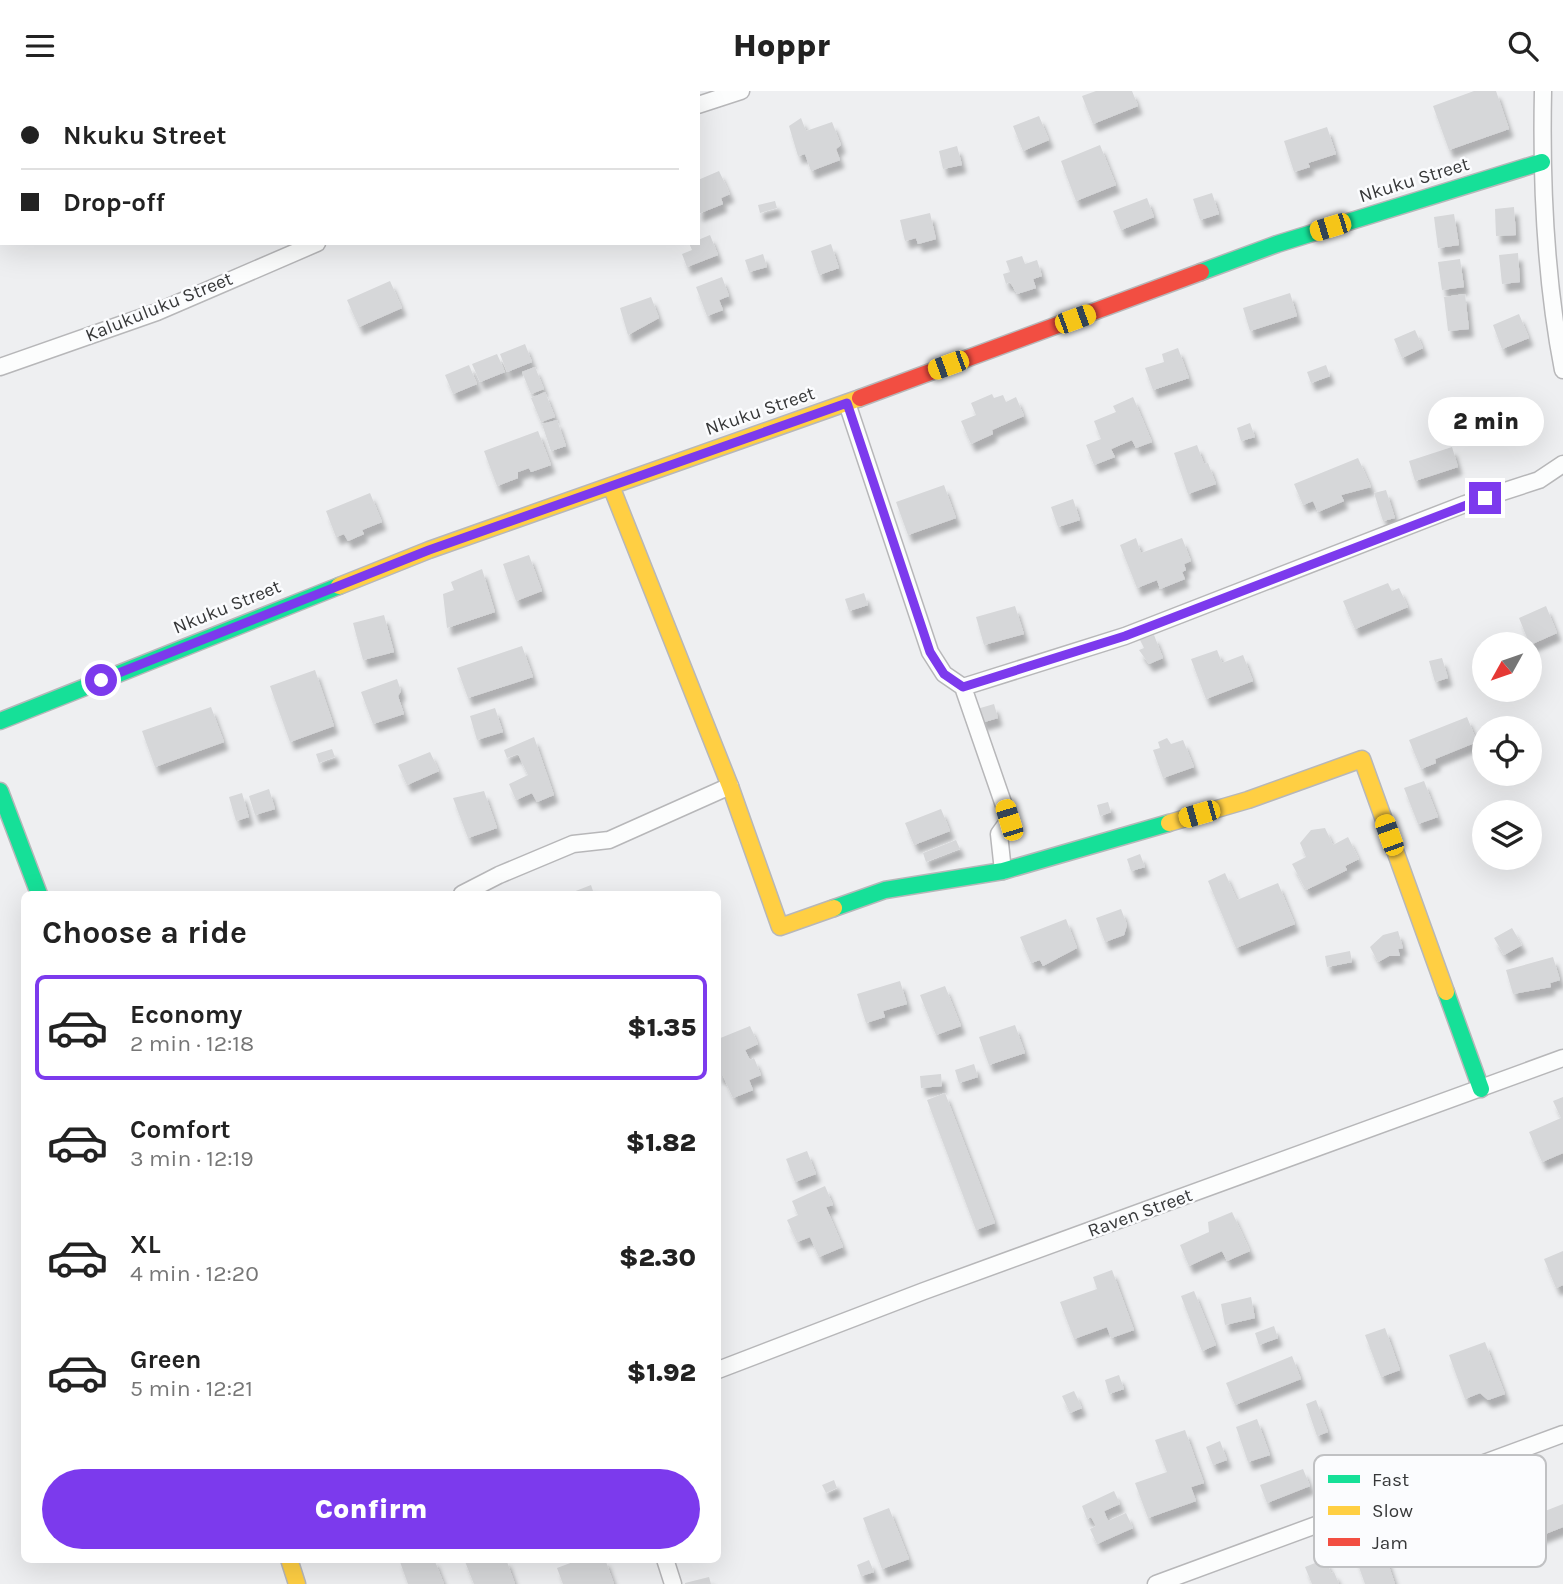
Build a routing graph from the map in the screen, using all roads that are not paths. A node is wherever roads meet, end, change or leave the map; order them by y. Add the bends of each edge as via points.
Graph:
1 (741, 91) edge
2 (1543, 91) edge
3 (700, 104) edge
4 (1542, 162) junction
5 (312, 245) edge
6 (0, 367) edge
7 (1563, 370) edge
8 (847, 403) junction
9 (1563, 464) edge
10 (611, 486) junction
11 (963, 687) junction
12 (0, 720) edge
13 (730, 786) junction
14 (0, 791) edge
15 (1003, 871) junction
16 (38, 891) edge
17 (468, 891) edge
18 (1563, 1058) edge
19 (1480, 1089) junction
20 (721, 1369) edge
21 (1563, 1434) edge
22 (1506, 1455) edge
23 (1314, 1526) edge
24 (290, 1563) edge
25 (666, 1563) edge
26 (298, 1584) edge
27 (673, 1584) edge
28 (1156, 1584) edge

1 - 3 street
2 - 4 street
4 - 7 street via 1547,264
4 - 8 street, Nkuku Street via 1277,244
5 - 6 street, Kalukuluku Street via 157,312
8 - 10 street, Nkuku Street
8 - 11 street via 930,652 944,674
9 - 11 street via 1539,479 1125,636
10 - 12 street, Nkuku Street via 429,550
10 - 13 street
11 - 15 street via 1009,820 999,834
13 - 15 street via 779,927 885,890
13 - 17 street via 609,840 573,844
14 - 16 street
15 - 19 street via 1248,800 1362,759
18 - 19 street, Raven Street
19 - 20 street, Raven Street
21 - 22 street
23 - 28 street
24 - 26 street
25 - 27 street

